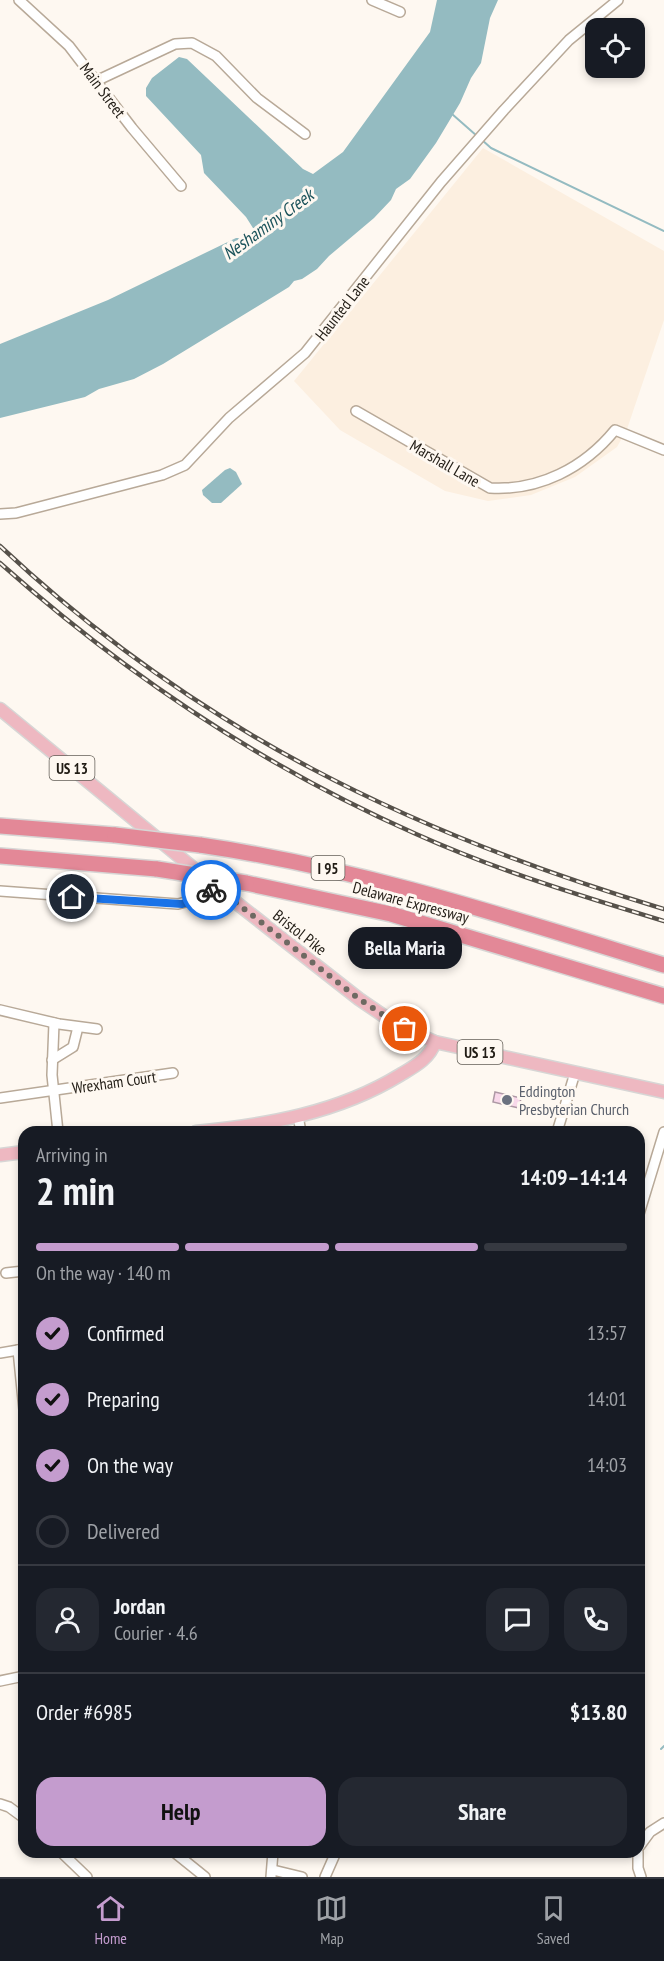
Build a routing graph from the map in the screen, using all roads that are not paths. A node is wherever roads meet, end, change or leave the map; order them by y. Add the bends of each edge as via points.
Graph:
1 (19, 0) edge
2 (372, 0) edge
3 (618, 0) edge
4 (400, 12) dead end
5 (96, 81) junction
6 (305, 134) dead end
7 (181, 186) dead end
8 (356, 411) dead end
9 (664, 450) edge
10 (0, 514) edge
11 (0, 709) edge
12 (0, 826) edge
13 (0, 856) edge
14 (215, 886) junction
15 (0, 891) edge
16 (664, 965) edge
17 (664, 996) edge
18 (0, 1010) edge
19 (54, 1023) junction
20 (78, 1027) junction
21 (97, 1029) dead end
22 (435, 1042) junction
23 (52, 1060) junction
24 (173, 1073) dead end
25 (576, 1073) junction
26 (54, 1091) junction
27 (664, 1092) edge
28 (0, 1098) edge
29 (298, 1116) junction
30 (57, 1126) edge
31 (251, 1126) edge
32 (300, 1126) edge
33 (559, 1126) edge
34 (664, 1132) edge
35 (18, 1153) edge
36 (0, 1155) edge
37 (645, 1194) edge
38 (18, 1272) edge
39 (6, 1273) dead end
40 (18, 1350) edge
41 (0, 1353) edge
42 (18, 1677) edge
43 (0, 1681) edge
44 (0, 1804) edge
45 (18, 1814) edge
46 (664, 1823) edge
47 (645, 1839) edge
48 (67, 1858) edge
49 (181, 1858) edge
50 (273, 1858) edge
51 (333, 1858) edge
52 (638, 1858) edge
53 (272, 1873) edge
54 (87, 1877) edge
55 (205, 1877) edge
56 (302, 1877) edge
57 (325, 1877) edge
58 (641, 1877) edge

1 - 5 street, Main Street via 69,46
2 - 4 street
3 - 10 street, Haunted Lane via 569,40 480,138 305,353 229,418 185,465 162,475
5 - 6 street via 175,44 192,43 216,56 257,98
5 - 7 street, Main Street
8 - 9 street, Marshall Lane via 490,488 513,489 544,482 588,457 615,430
11 - 14 main road, Bristol Pike / US 13
12 - 16 highway, Delaware Expressway / I 95, bridge via 116,835 277,857 384,881
13 - 17 highway, Delaware Expressway / I 95, bridge via 157,869 246,883 391,914
14 - 15 street via 197,899 178,904
14 - 22 main road, Bristol Pike / US 13 via 375,1011
18 - 19 street
19 - 20 street
19 - 23 street
20 - 21 street
20 - 23 street via 73,1047
22 - 25 main road, Bristol Pike / US 13
22 - 29 main road via 429,1057 393,1080 345,1102
23 - 26 street
24 - 26 street, Wrexham Court
25 - 27 main road, Bristol Pike / US 13
25 - 33 street
26 - 28 street, Wrexham Court
26 - 30 street
29 - 31 main road
29 - 32 street
34 - 37 street
35 - 36 main road
38 - 39 street
40 - 41 street
42 - 43 street
44 - 45 street
46 - 47 street
48 - 54 street
49 - 55 street
50 - 53 street
51 - 57 street
52 - 58 street
53 - 56 street

